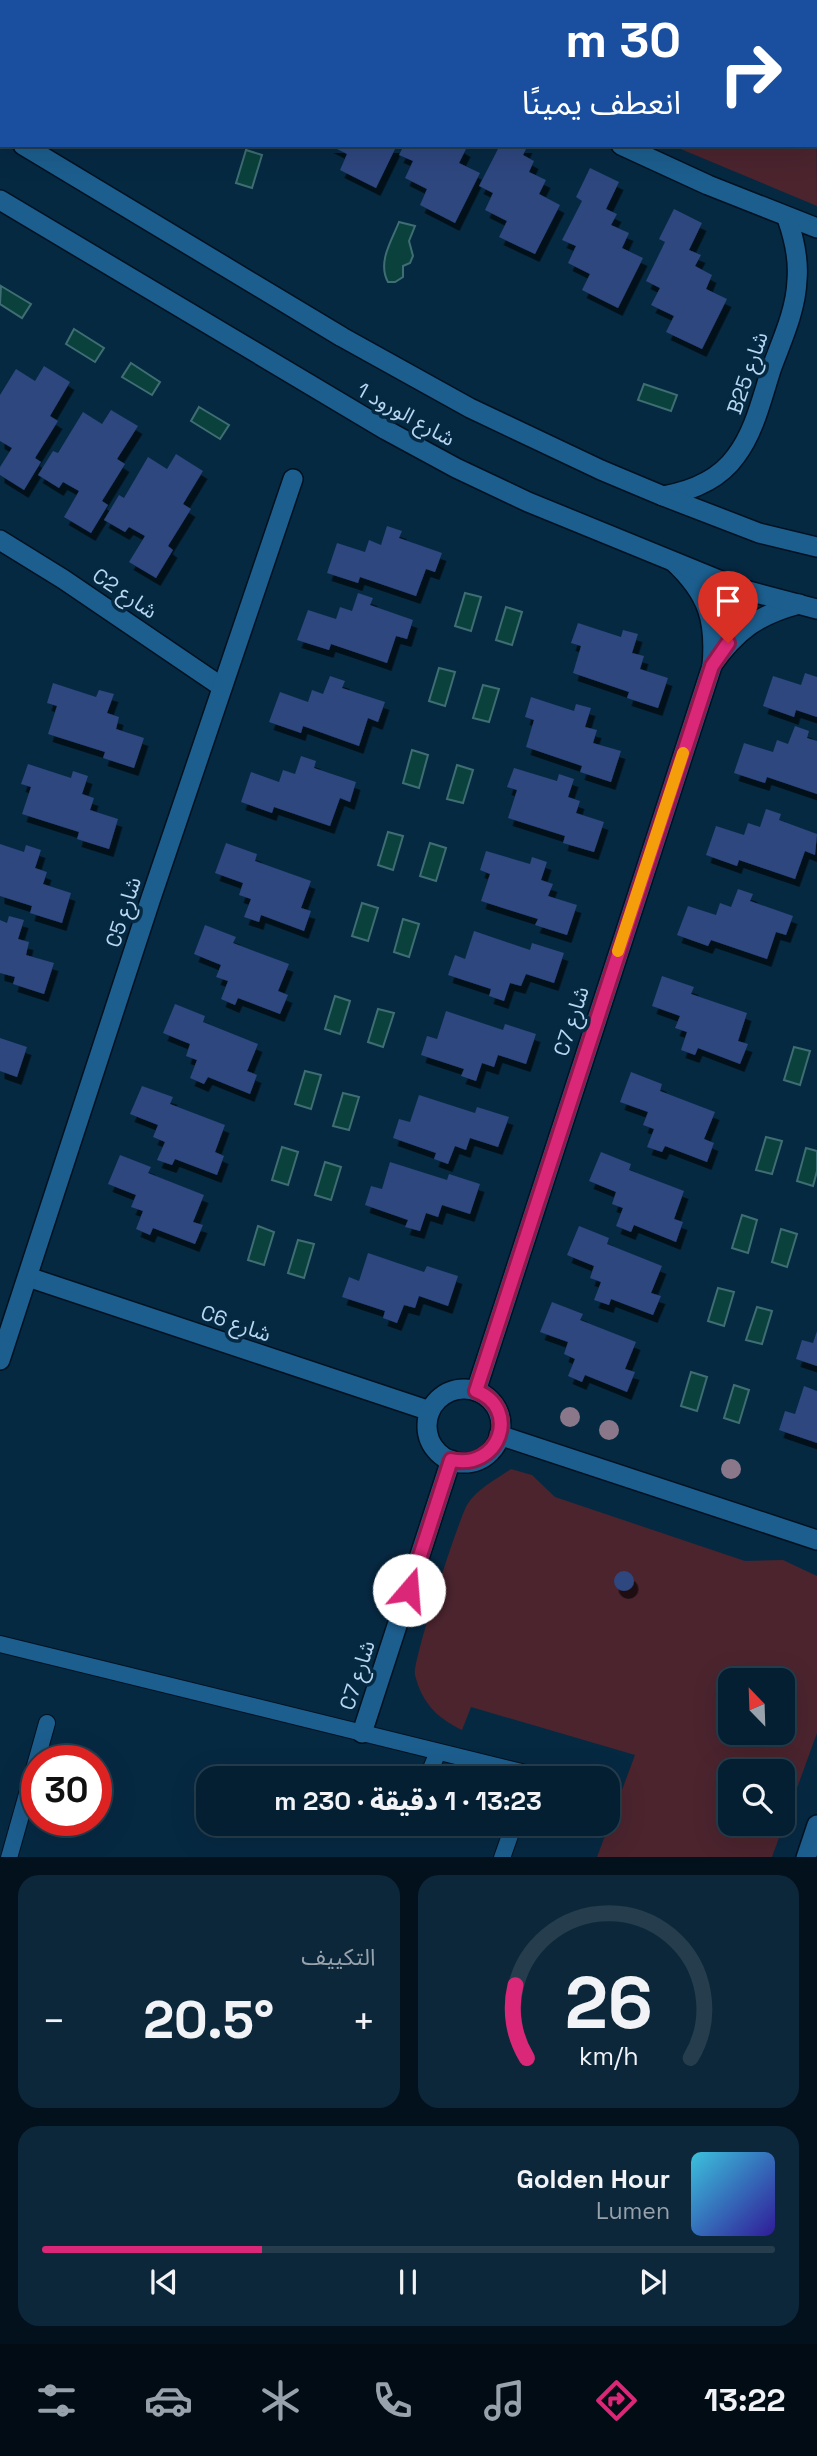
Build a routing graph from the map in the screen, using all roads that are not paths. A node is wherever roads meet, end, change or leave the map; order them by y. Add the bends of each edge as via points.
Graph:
1 (26, 147) edge
2 (625, 147) edge
3 (0, 200) edge
4 (787, 218) junction
5 (817, 228) edge
6 (293, 479) dead end
7 (663, 496) junction
8 (0, 540) edge
9 (817, 547) edge
10 (674, 562) junction
11 (808, 606) edge
12 (712, 666) junction
13 (222, 687) junction
14 (28, 1276) junction
15 (0, 1360) edge
16 (476, 1391) junction
17 (430, 1411) junction
18 (499, 1436) junction
19 (449, 1466) junction
20 (817, 1540) edge
21 (0, 1644) edge
22 (47, 1723) dead end
23 (362, 1733) junction
24 (438, 1752) junction
25 (432, 1766) edge
26 (493, 1766) edge
27 (817, 1825) edge
28 (510, 1836) edge
29 (9, 1857) edge
30 (502, 1857) edge
31 (806, 1857) edge

1 - 7 street, شارع الورود 1 via 405,374 535,440
2 - 4 street
3 - 10 street, شارع الورود 1 via 386,430 528,502
4 - 5 street
4 - 7 street, B25 شارع via 797,260 795,297 750,431 736,457 721,472 684,492
6 - 13 street, C5 شارع
7 - 9 street, شارع الورود 1 via 759,533
8 - 13 street, C2 شارع
10 - 11 street, شارع الورود 1 via 741,589
10 - 12 street, C7 شارع via 690,577 710,615
11 - 12 street, C7 شارع via 773,611 749,625 728,643
12 - 16 street, C7 شارع
13 - 14 street, C5 شارع
14 - 15 street, C5 شارع
14 - 17 street, C6 شارع
16 - 17 street via 446,1393
16 - 18 street via 499,1413
17 - 19 street via 427,1423 432,1445
18 - 19 street via 483,1457
18 - 20 street
19 - 23 street, C7 شارع
21 - 23 lane
22 - 29 lane
23 - 24 lane
24 - 25 lane
24 - 26 lane
27 - 31 street
28 - 30 lane

